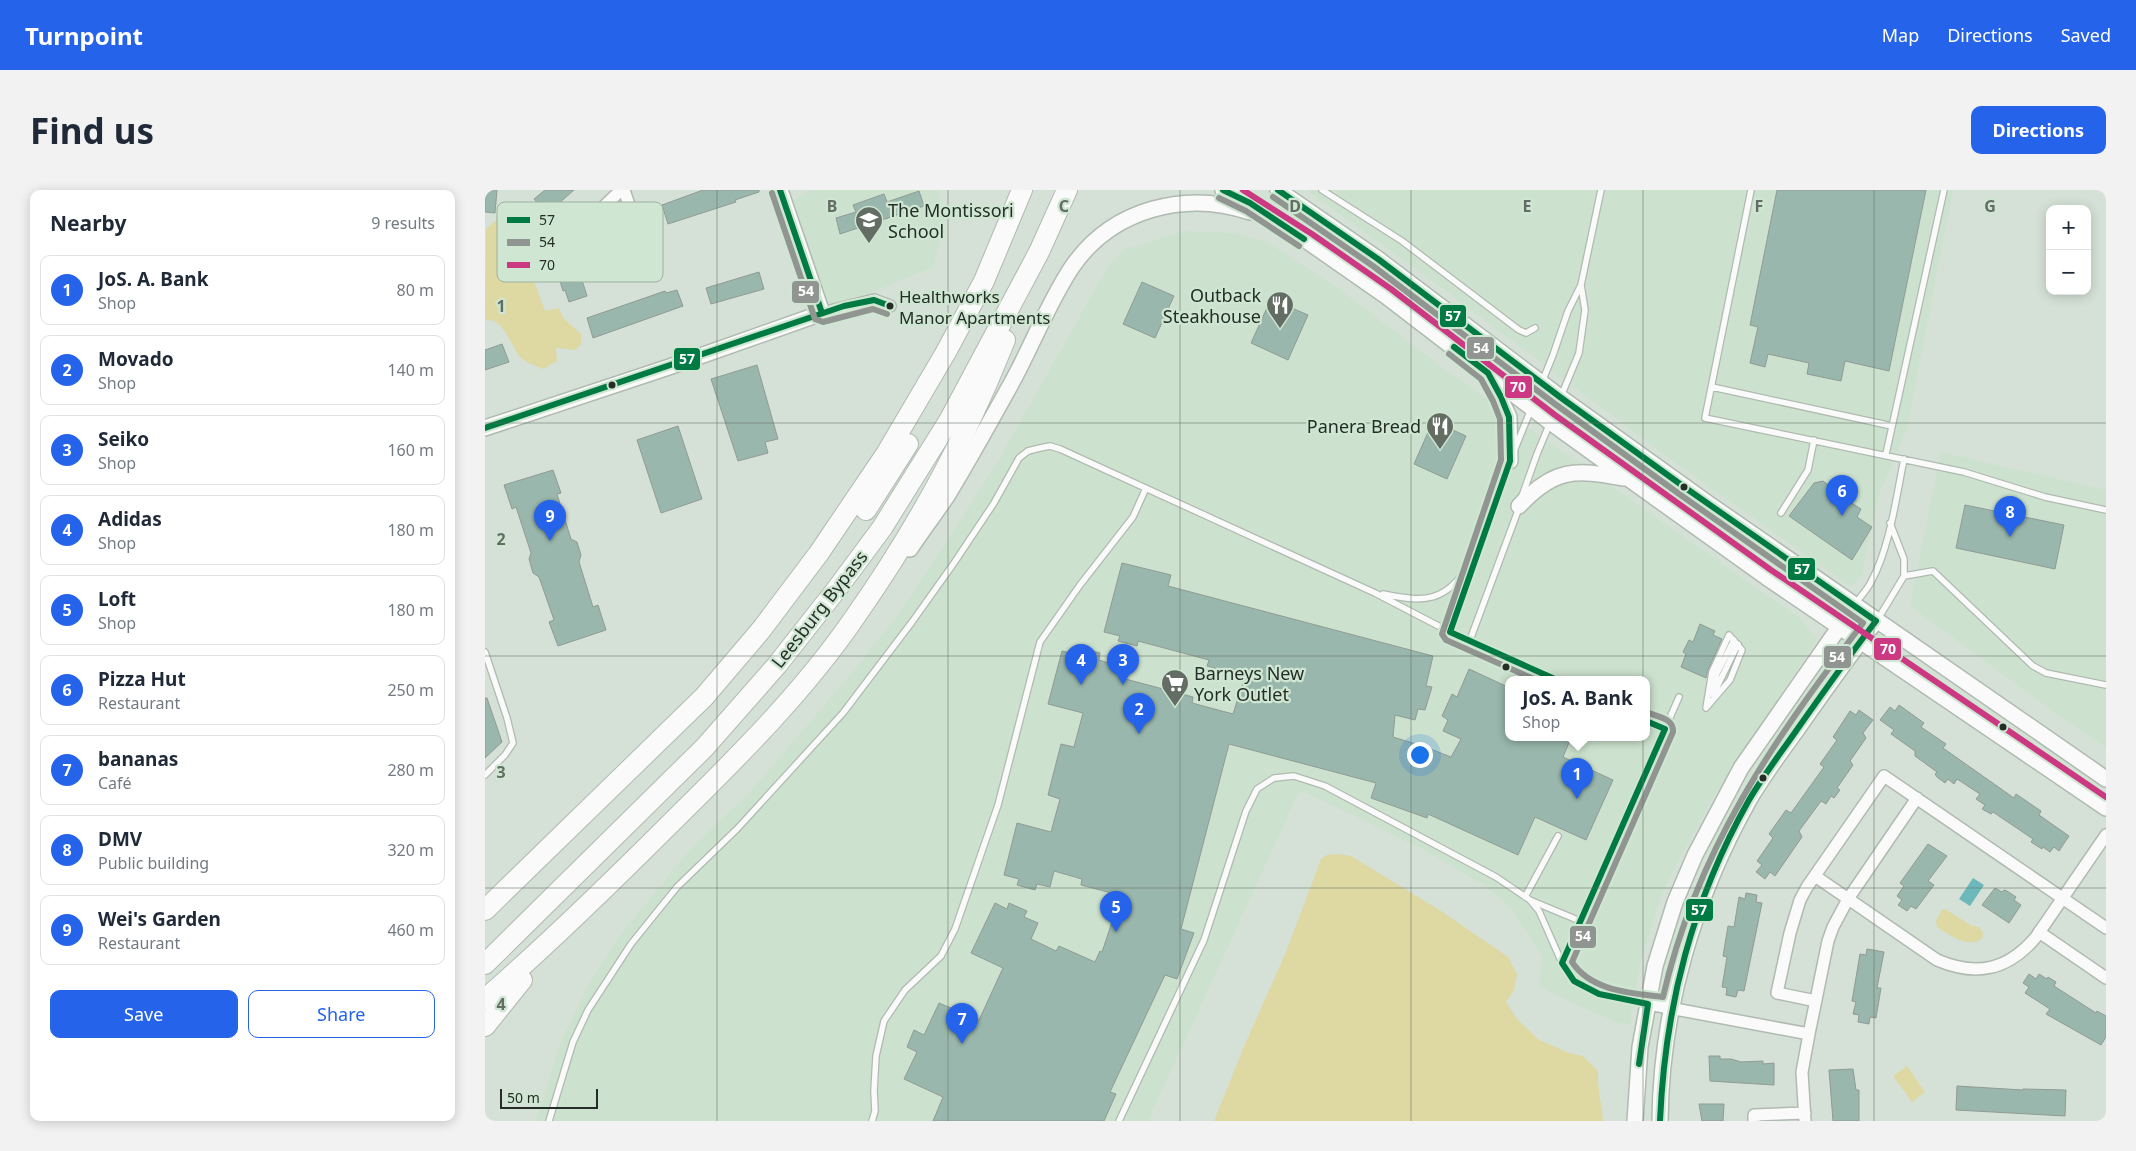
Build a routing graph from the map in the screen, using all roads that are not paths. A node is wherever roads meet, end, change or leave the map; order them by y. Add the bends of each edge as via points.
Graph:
1 (623, 190) edge
2 (780, 190) edge
3 (1022, 190) edge
4 (1036, 190) edge
5 (1067, 190) edge
6 (1223, 190) edge
7 (1278, 190) edge
8 (1322, 190) edge
9 (1601, 190) edge
10 (1751, 190) edge
11 (1944, 190) edge
12 (610, 202) edge
13 (627, 202) edge
14 (1307, 241) junction
15 (1039, 252) junction
16 (1581, 285) junction
17 (890, 306) dead end
18 (822, 313) junction
19 (1535, 328) dead end
20 (1488, 373) junction
21 (1541, 382) junction
22 (1712, 387) junction
23 (1560, 396) junction
24 (1532, 407) junction
25 (1550, 422) junction
26 (1892, 426) junction
27 (485, 428) edge
28 (1814, 440) junction
29 (1886, 454) junction
30 (1904, 459) junction
31 (1510, 461) junction
32 (1629, 479) junction
33 (1146, 488) junction
34 (1519, 506) junction
35 (2106, 510) edge
36 (1781, 513) dead end
37 (1890, 523) junction
38 (1476, 558) junction
39 (1904, 576) junction
40 (1375, 593) junction
41 (1854, 606) junction
42 (855, 617) junction
43 (1876, 621) junction
44 (1840, 625) junction
45 (1450, 632) junction
46 (1470, 640) junction
47 (1862, 640) junction
48 (1736, 642) junction
49 (485, 652) edge
50 (1548, 676) edge
51 (2106, 686) edge
52 (704, 697) junction
53 (1679, 697) dead end
54 (1706, 708) junction
55 (1650, 723) edge
56 (1665, 730) junction
57 (485, 775) edge
58 (2106, 779) edge
59 (1917, 798) junction
60 (2106, 808) edge
61 (2106, 835) edge
62 (1558, 836) dead end
63 (1815, 876) junction
64 (1527, 898) junction
65 (2062, 898) junction
66 (1848, 899) junction
67 (485, 910) edge
68 (1581, 921) junction
69 (569, 925) junction
70 (2106, 928) edge
71 (2039, 932) junction
72 (1562, 962) junction
73 (485, 964) edge
74 (2106, 978) edge
75 (485, 999) edge
76 (1816, 1000) junction
77 (1647, 1004) junction
78 (1670, 1008) junction
79 (485, 1026) edge
80 (1809, 1034) junction
81 (1805, 1117) edge
82 (549, 1121) edge
83 (873, 1121) edge
84 (1119, 1121) edge
85 (1635, 1121) edge
86 (1660, 1121) edge
87 (1754, 1121) edge

1 - 12 street
1 - 13 street
2 - 18 main road
3 - 52 highway, Leesburg Bypass via 983,281 886,454 819,554
4 - 52 highway via 989,297 947,379 889,477 783,620
5 - 15 highway, Leesburg Bypass
6 - 14 main road via 1271,216
7 - 21 main road via 1378,259
8 - 19 lane via 1402,241 1519,330 1526,333
9 - 16 lane
10 - 22 lane
11 - 26 lane
14 - 20 main road
14 - 42 main road via 1235,207 1186,201 1166,204 1125,220 1104,233 1073,266 947,496 904,558
15 - 42 highway via 960,445 934,494
15 - 73 highway, Leesburg Bypass via 941,434 882,528 777,665 705,746
16 - 21 lane
16 - 23 lane via 1585,310 1579,353
17 - 18 street via 874,300
18 - 27 main road
20 - 24 main road
20 - 31 main road via 1509,417
21 - 23 main road
21 - 24 lane
22 - 26 lane
22 - 28 lane via 1705,418
23 - 25 lane
23 - 41 main road
24 - 25 main road
24 - 31 lane
25 - 32 main road
25 - 34 lane
26 - 29 lane
28 - 29 lane
28 - 36 lane via 1808,470
29 - 30 lane
30 - 35 lane via 1978,475 2045,498
30 - 37 lane
31 - 38 lane
32 - 34 main road via 1574,472 1561,475 1533,491
32 - 44 main road
33 - 40 lane
33 - 82 lane via 1050,446 1028,451 1019,458 954,563 843,713 737,829 677,887 631,944 588,1010 573,1042
33 - 83 lane via 1133,517 1041,642 998,805 955,929 941,956 905,990 884,1021 876,1056
34 - 46 lane
37 - 39 lane via 1904,559
37 - 41 lane via 1870,584
38 - 40 lane via 1441,595 1408,599
38 - 45 lane
39 - 43 lane
39 - 51 lane via 1933,571 2033,666 2046,673
40 - 45 lane
41 - 43 main road
41 - 44 main road
42 - 69 highway via 806,679 729,766
43 - 47 main road
43 - 58 main road
44 - 47 main road
44 - 77 main road via 1741,768 1711,820 1665,930
45 - 46 lane
46 - 50 lane
47 - 60 main road
47 - 78 main road via 1750,800 1695,916
48 - 54 lane via 1717,673
48 - 54 lane via 1742,650 1730,680
48 - 54 lane via 1729,634 1712,672
49 - 57 lane via 513,743
52 - 67 highway, Leesburg Bypass
53 - 56 lane
55 - 56 lane
56 - 68 lane
59 - 63 street via 1884,776
59 - 65 street
59 - 66 street
61 - 65 street
62 - 64 lane
63 - 66 street
63 - 76 street via 1796,912 1777,993
64 - 68 lane
64 - 72 lane via 1539,911
64 - 84 lane via 1496,877 1325,786 1295,776 1274,778 1257,789 1246,811 1203,940
65 - 70 street
65 - 71 street
66 - 71 street via 1937,960 1953,967 1977,969 2000,965 2026,949
66 - 76 street via 1828,941
68 - 72 lane
69 - 75 highway
69 - 79 highway
71 - 74 street
72 - 77 lane via 1574,981 1599,994
76 - 80 street
77 - 78 street
77 - 85 main road via 1639,1056
78 - 80 street
78 - 86 main road via 1663,1058
80 - 81 street via 1803,1072
81 - 87 street via 1754,1115

